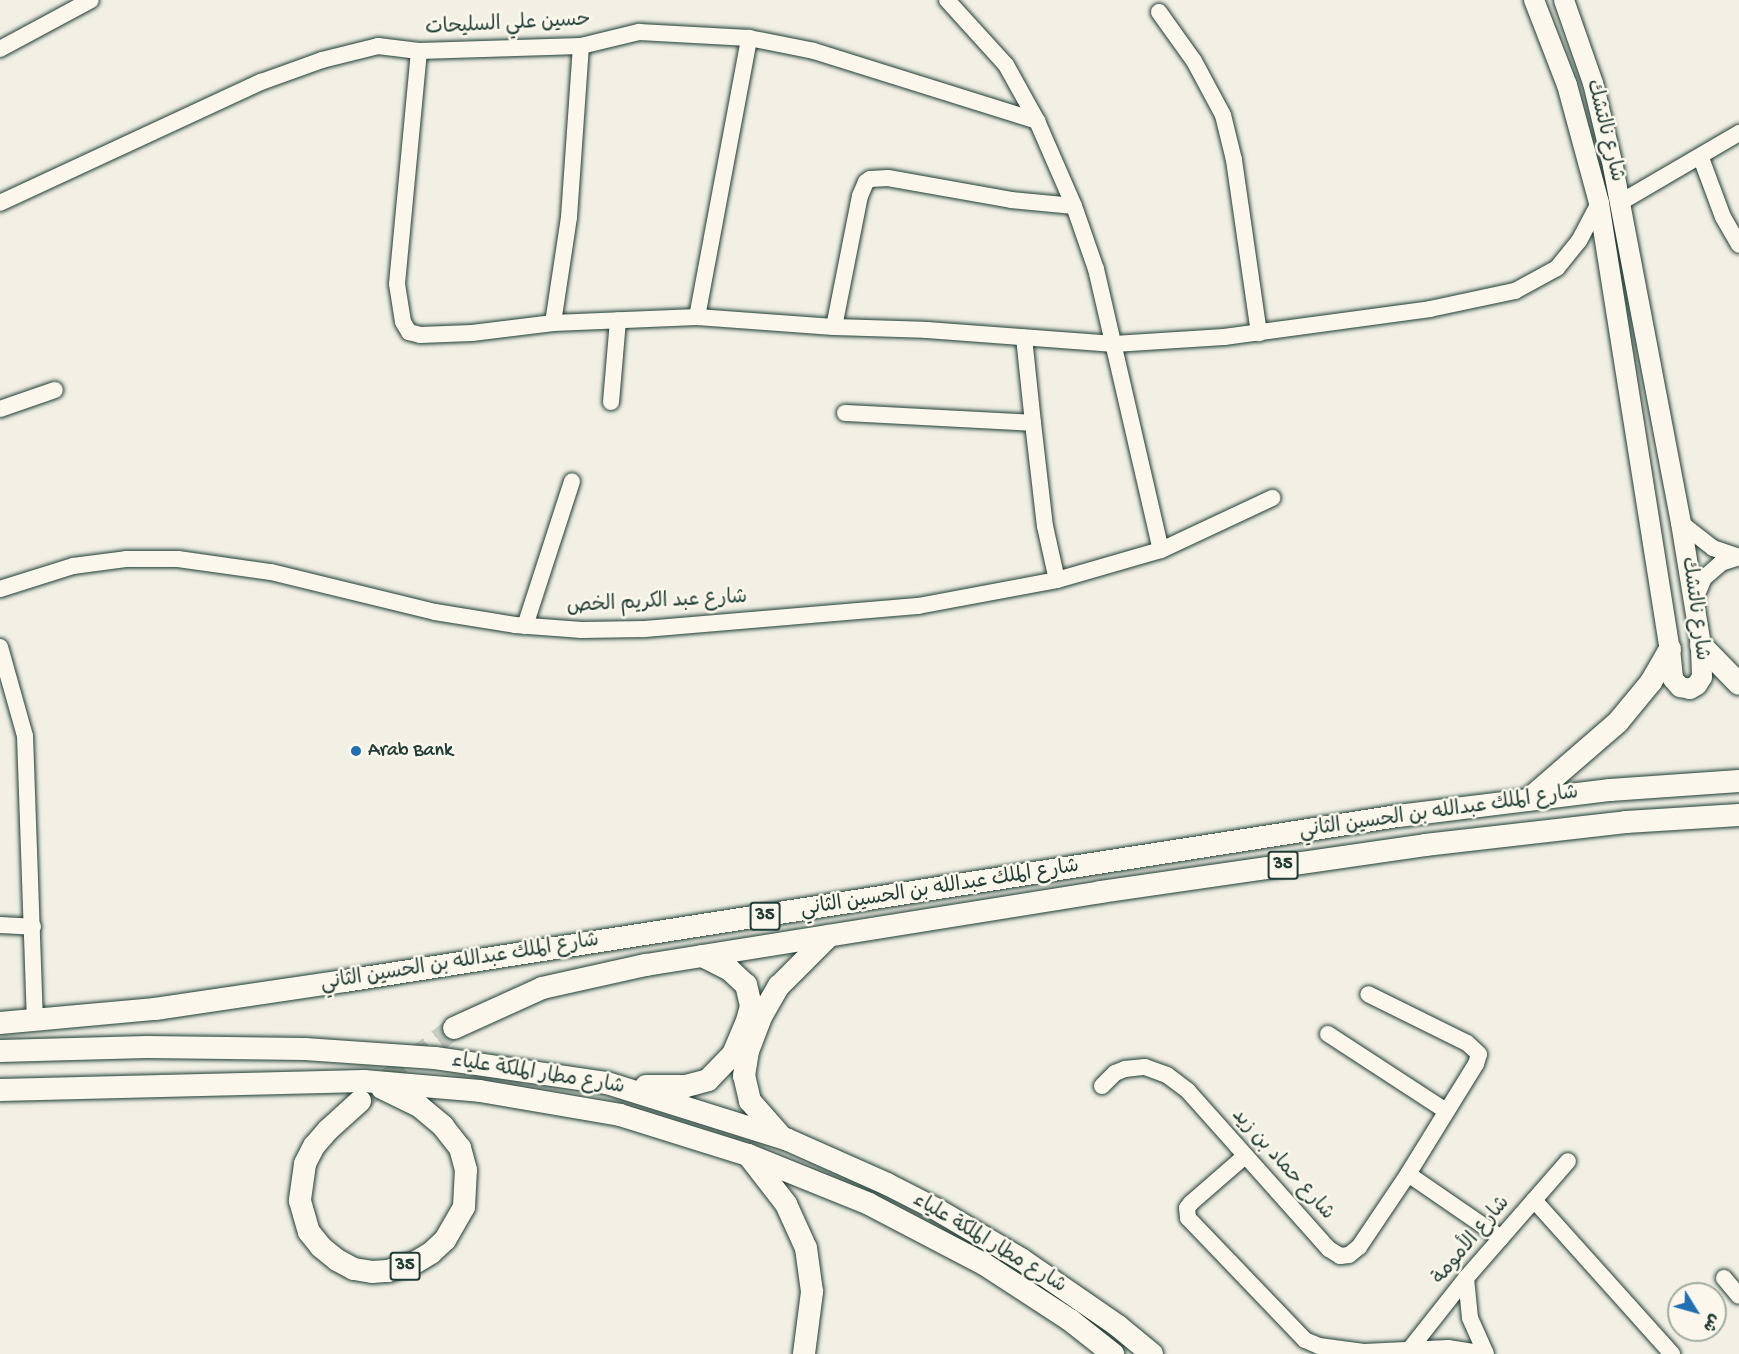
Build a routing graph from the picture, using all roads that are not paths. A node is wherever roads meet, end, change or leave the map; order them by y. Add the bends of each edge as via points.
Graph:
1 (90, 0) edge
2 (947, 0) edge
3 (1534, 0) edge
4 (1564, 0) edge
5 (1159, 12) dead end
6 (749, 38) junction
7 (581, 46) junction
8 (0, 50) edge
9 (419, 51) junction
10 (1037, 121) junction
11 (1739, 133) edge
12 (1701, 158) junction
13 (1621, 202) junction
14 (0, 203) edge
15 (1599, 203) junction
16 (1074, 206) junction
17 (1739, 245) edge
18 (698, 317) junction
19 (618, 320) junction
20 (553, 323) junction
21 (834, 327) junction
22 (1259, 333) junction
23 (1024, 337) junction
24 (1114, 344) junction
25 (54, 390) dead end
26 (611, 402) dead end
27 (0, 409) edge
28 (845, 413) dead end
29 (1034, 423) junction
30 (572, 480) dead end
31 (1272, 498) dead end
32 (1681, 523) junction
33 (1161, 550) junction
34 (1739, 557) edge
35 (1057, 580) junction
36 (0, 589) edge
37 (1695, 599) junction
38 (525, 626) junction
39 (1701, 645) junction
40 (0, 647) edge
41 (1670, 649) junction
42 (1739, 684) edge
43 (1739, 781) edge
44 (1528, 800) junction
45 (1739, 815) edge
46 (0, 925) edge
47 (33, 927) junction
48 (829, 936) junction
49 (702, 956) junction
50 (1368, 993) dead end
51 (35, 1020) junction
52 (0, 1023) edge
53 (454, 1028) tunnel mouth
54 (1328, 1034) dead end
55 (0, 1051) edge
56 (607, 1083) junction
57 (1102, 1086) dead end
58 (0, 1090) edge
59 (362, 1091) junction
60 (1446, 1110) junction
61 (786, 1139) junction
62 (748, 1155) junction
63 (1245, 1156) junction
64 (1569, 1161) dead end
65 (1408, 1174) junction
66 (1534, 1200) junction
67 (1501, 1238) junction
68 (1466, 1278) junction
69 (1724, 1278) dead end
70 (1739, 1296) edge
71 (1408, 1352) edge
72 (804, 1354) edge
73 (1113, 1354) edge
74 (1152, 1354) edge
75 (1486, 1354) edge
76 (1672, 1354) edge

1 - 8 street
2 - 10 street via 1006,65
3 - 15 main road, شارع نالتشك via 1567,85
4 - 13 main road, شارع نالتشك via 1593,83
5 - 22 street via 1194,61 1223,115 1234,160
6 - 7 street, حسين علي السليحات via 639,32
6 - 10 street, حسين علي السليحات via 814,51
6 - 18 street
7 - 9 street, حسين علي السليحات
7 - 20 street via 569,217
9 - 14 street, حسين علي السليحات via 378,46 322,60 261,82
9 - 20 street via 397,270 403,322 409,332 430,336
10 - 16 street
11 - 12 street
12 - 13 street
12 - 17 street via 1723,217
13 - 32 main road, شارع نالتشك
15 - 22 street via 1579,241 1557,268 1515,291 1430,309
15 - 41 main road, شارع نالتشك
16 - 21 street via 1011,200 888,178 870,179 860,196
16 - 24 street via 1096,269
18 - 19 street
18 - 21 street
19 - 20 street
19 - 26 street
21 - 23 street
22 - 24 street
23 - 24 street
23 - 29 street
24 - 33 street
25 - 27 street
28 - 29 street
29 - 35 street via 1045,526
30 - 38 street
31 - 33 street, شارع عبد الكريم الخص
32 - 34 street via 1713,548
32 - 37 main road, شارع نالتشك
33 - 35 street, شارع عبد الكريم الخص
34 - 37 street via 1721,563 1704,578
35 - 38 street, شارع عبد الكريم الخص via 972,598 882,609 632,629
36 - 38 street, شارع عبد الكريم الخص via 72,566 126,559 178,559 271,572 435,612
37 - 39 main road, شارع نالتشك
39 - 41 main road, شارع نالتشك via 1702,677 1697,686 1689,689 1672,679
39 - 42 highway
40 - 47 street via 25,736
41 - 44 highway via 1651,682 1618,722
43 - 44 highway, شارع الملك عبدالله بن الحسين الثاني / 35 via 1648,786
44 - 51 highway, شارع الملك عبدالله بن الحسين الثاني / 35 via 1320,828 155,1009
45 - 48 highway, شارع الملك عبدالله بن الحسين الثاني / 35 via 1502,835 1100,892
46 - 47 street
47 - 51 street
48 - 49 highway, شارع الملك عبدالله بن الحسين الثاني / 35
48 - 61 highway via 779,986 762,1015 745,1064 750,1101
49 - 53 highway, شارع الملك عبدالله بن الحسين الثاني / 35 via 561,982
49 - 56 highway via 737,975 749,990 750,1013 726,1063 708,1080 686,1086
50 - 60 street, شارع حماد بن زيد via 1478,1050 1476,1064
51 - 52 highway, شارع الملك عبدالله بن الحسين الثاني / 35
54 - 60 street
55 - 56 highway, شارع مطار الملكة علياء via 147,1047 305,1049 435,1058
56 - 61 highway, شارع مطار الملكة علياء
57 - 63 street, شارع حماد بن زيد via 1125,1069 1145,1067 1167,1075 1188,1090
58 - 59 highway, شارع مطار الملكة علياء / 35
59 - 59 highway, 35 via 402,1096 434,1117 460,1148 466,1170 464,1207 445,1240 416,1262 388,1271 354,1269 337,1260 309,1232 300,1201 305,1164 314,1146
59 - 62 highway, شارع مطار الملكة علياء / 35 via 480,1091 620,1115
60 - 65 street, شارع حماد بن زيد
61 - 74 highway, شارع مطار الملكة علياء via 887,1184 984,1236 1069,1291
62 - 72 highway via 786,1204 806,1248 812,1292
62 - 73 highway, شارع مطار الملكة علياء via 869,1204 984,1264
63 - 65 street, شارع حماد بن زيد via 1325,1245 1342,1256 1353,1254 1359,1247
63 - 71 street via 1191,1203 1186,1213 1191,1223 1305,1340 1356,1351
64 - 66 street, شارع الأمومة
65 - 67 street
66 - 67 street, شارع الأمومة
66 - 76 street
67 - 68 street, شارع الأمومة
68 - 71 street, شارع الأمومة
68 - 75 street via 1470,1318
69 - 70 street
71 - 75 street via 1448,1348

